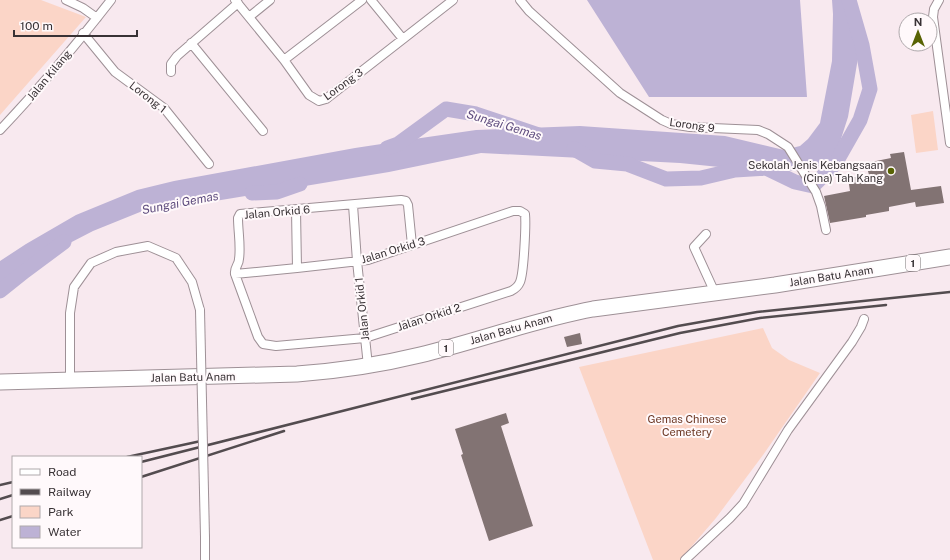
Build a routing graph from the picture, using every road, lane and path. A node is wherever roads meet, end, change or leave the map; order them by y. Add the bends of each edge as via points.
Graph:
1 (66, 0) edge
2 (111, 0) edge
3 (270, 0) edge
4 (362, 0) edge
5 (371, 0) edge
6 (453, 0) edge
7 (520, 0) edge
8 (939, 0) edge
9 (236, 1) edge
10 (249, 17) junction
11 (96, 18) junction
12 (83, 34) junction
13 (403, 39) junction
14 (191, 43) junction
15 (284, 60) junction
16 (171, 72) dead end
17 (948, 102) edge
18 (0, 130) edge
19 (263, 131) dead end
20 (950, 143) edge
21 (209, 164) dead end
22 (353, 205) junction
23 (296, 210) junction
24 (523, 212) joint
25 (826, 230) dead end
26 (706, 234) dead end
27 (412, 245) junction
28 (950, 257) edge
29 (357, 261) junction
30 (297, 268) junction
31 (235, 274) junction
32 (715, 293) junction
33 (864, 319) dead end
34 (365, 338) junction
35 (368, 366) junction
36 (70, 379) junction
37 (5, 382) edge
38 (206, 560) edge
39 (685, 560) edge

1 - 11 street
2 - 11 street, Jalan Kilang
3 - 10 street
4 - 15 street
5 - 13 street
6 - 13 street, Lorong 3
7 - 25 street, Lorong 9 via 620,93 662,120 690,127 758,130 788,147 816,192
8 - 17 street via 933,16
9 - 10 street, Lorong 3
9 - 14 street
10 - 15 street, Lorong 3
11 - 12 street, Jalan Kilang
12 - 18 street, Jalan Kilang
12 - 21 street, Lorong 1 via 115,72 164,108
13 - 15 street, Lorong 3 via 319,101 312,98
14 - 16 street via 172,61
14 - 19 street
17 - 20 street
22 - 23 street, Jalan Orkid 6
22 - 27 street, Jalan Orkid 6 via 406,201 410,210
22 - 29 street, Jalan Orkid 1
23 - 30 street
23 - 31 street, Jalan Orkid 6 via 239,215 240,257
24 - 27 street, Jalan Orkid 3 via 513,211
24 - 34 street, Jalan Orkid 2 via 525,216 521,277 516,288
26 - 32 street via 694,247
27 - 29 street, Jalan Orkid 3 via 368,260
28 - 32 highway, Jalan Batu Anam / 1
29 - 30 street, Jalan Orkid 3
29 - 34 street, Jalan Orkid 1
30 - 31 street, Jalan Orkid 3
31 - 34 street, Jalan Orkid 2 via 258,337 263,344 276,346
32 - 35 highway, Jalan Batu Anam / 1 via 563,314 420,356
33 - 39 street via 852,342 788,430 748,498
34 - 35 street, Jalan Orkid 1
35 - 36 highway, Jalan Batu Anam / 1 via 297,374
36 - 37 highway, Jalan Batu Anam / 1
36 - 38 street, bridge via 70,313 74,287 91,263 116,252 148,246 176,258 192,282 200,310

